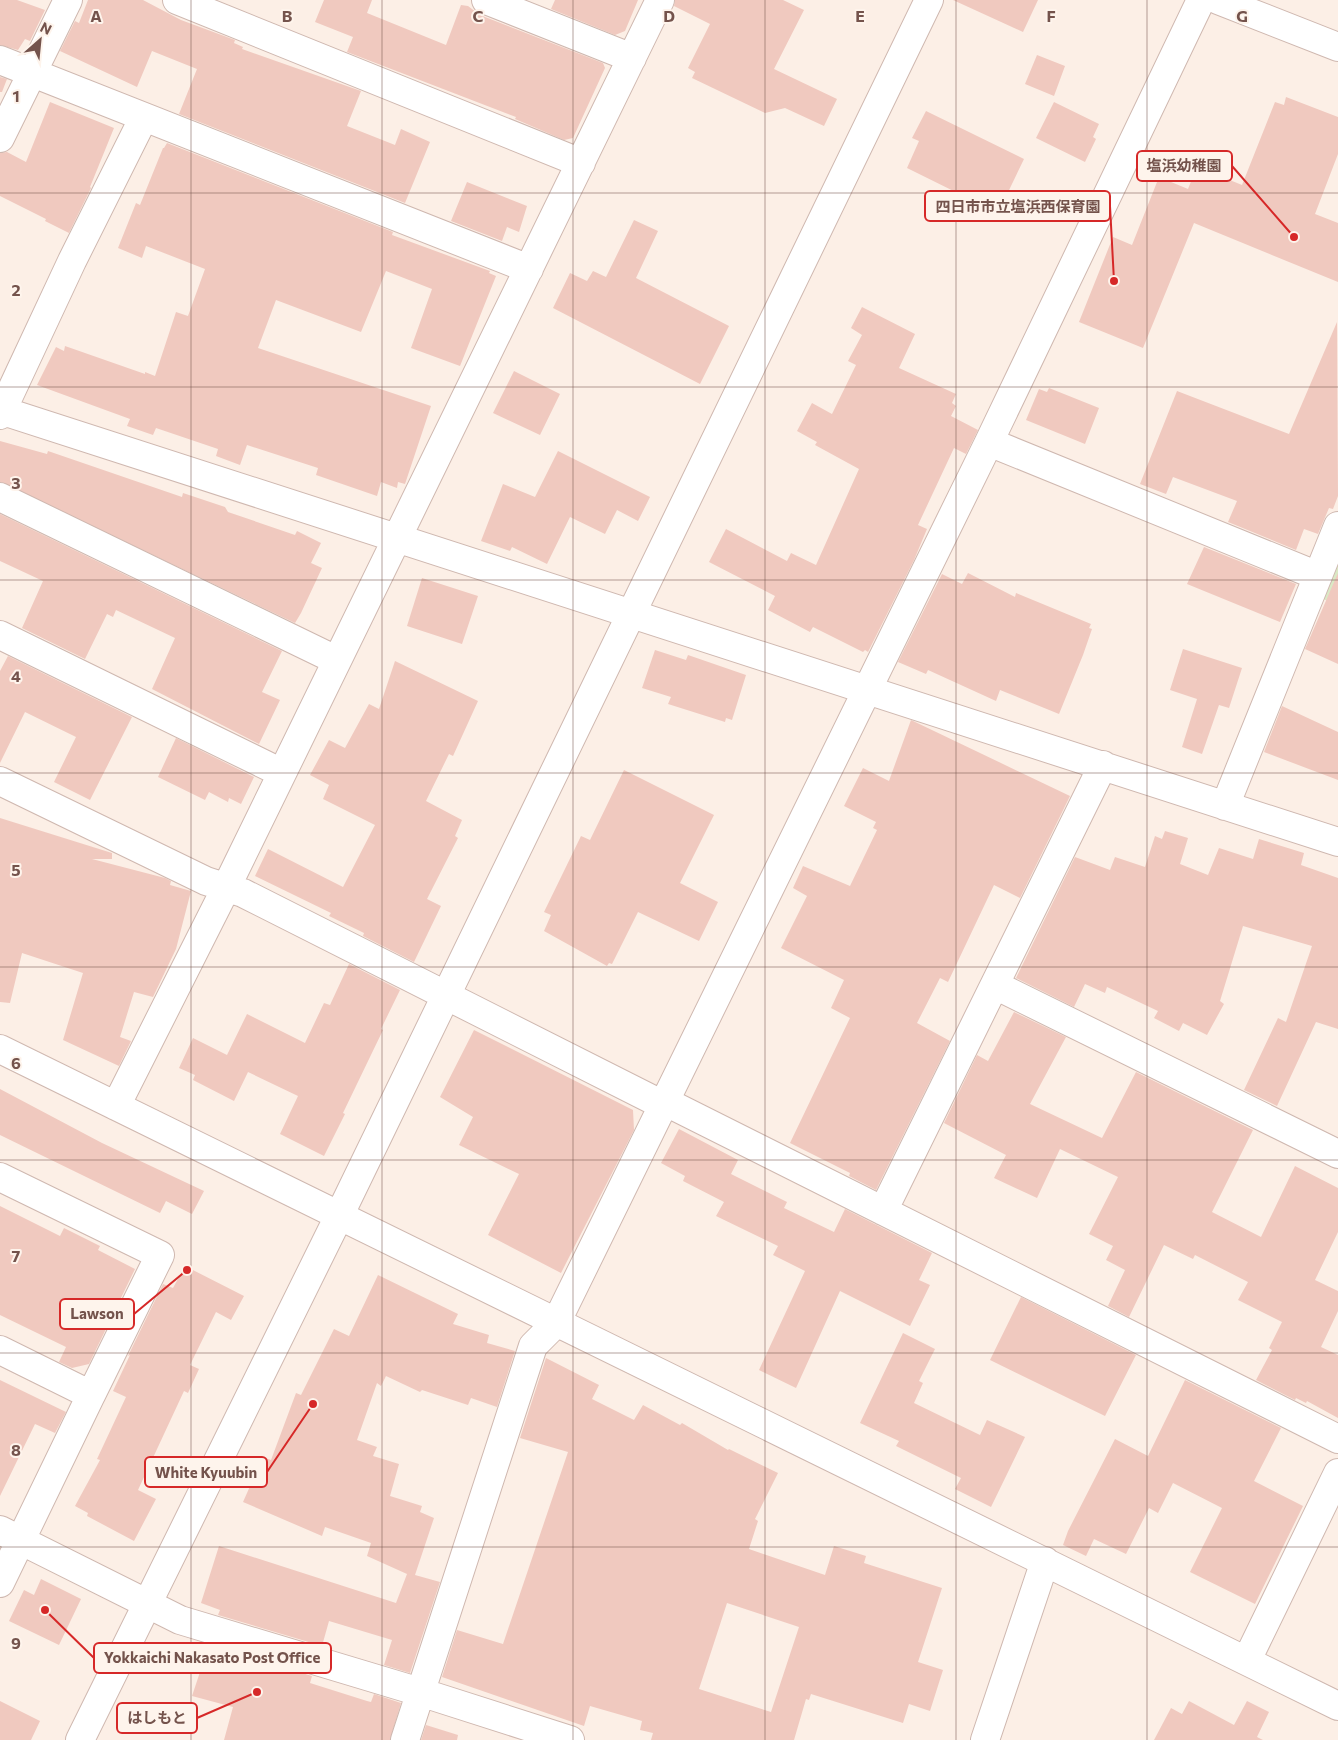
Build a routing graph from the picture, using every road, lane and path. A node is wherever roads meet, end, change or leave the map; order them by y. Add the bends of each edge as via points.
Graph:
1 (68, 0) edge
2 (177, 0) edge
3 (486, 0) edge
4 (660, 0) edge
5 (929, 0) edge
6 (1201, 0) edge
7 (1218, 0) edge
8 (1338, 47) edge
9 (632, 58) junction
10 (0, 60) edge
11 (32, 73) junction
12 (144, 117) junction
13 (0, 138) edge
14 (580, 162) junction
15 (529, 269) junction
16 (1, 412) edge
17 (989, 442) junction
18 (0, 497) edge
19 (1338, 526) edge
20 (397, 537) junction
21 (1318, 576) junction
22 (631, 612) junction
23 (0, 635) edge
24 (336, 660) junction
25 (865, 691) junction
26 (1103, 765) junction
27 (282, 773) junction
28 (0, 781) edge
29 (1225, 806) junction
30 (1338, 842) edge
31 (226, 888) junction
32 (995, 985) junction
33 (445, 994) junction
34 (0, 1049) edge
35 (663, 1103) junction
36 (116, 1106) junction
37 (1338, 1154) edge
38 (0, 1177) edge
39 (883, 1211) junction
40 (340, 1214) junction
41 (556, 1323) junction
42 (0, 1350) edge
43 (91, 1394) junction
44 (1338, 1439) edge
45 (1338, 1473) edge
46 (10, 1535) edge
47 (1045, 1561) junction
48 (0, 1583) edge
49 (146, 1604) junction
50 (1247, 1660) junction
51 (420, 1692) junction
52 (1338, 1706) edge
53 (80, 1740) edge
54 (405, 1740) edge
55 (570, 1740) edge
56 (985, 1740) edge

1 - 11 street
2 - 14 street
3 - 9 street
4 - 9 street
5 - 22 street
6 - 17 street
7 - 8 street
9 - 14 street
10 - 11 street
11 - 12 street
11 - 13 street
12 - 15 street
12 - 16 street
14 - 15 street
15 - 20 street
16 - 20 street
17 - 21 street
17 - 25 street
18 - 24 street
19 - 21 street
20 - 22 street
20 - 24 street
21 - 29 street
22 - 25 street
22 - 33 street
23 - 27 street
24 - 27 street
25 - 26 street
25 - 35 street
26 - 29 street
26 - 32 street
27 - 31 street
28 - 31 street
29 - 30 street
31 - 33 street via 244,893
31 - 36 street
32 - 37 street
32 - 39 street
33 - 35 street
33 - 40 street
34 - 36 street
35 - 39 street
35 - 41 street
36 - 40 street
38 - 43 street via 160,1255
39 - 44 street
40 - 41 street
40 - 49 street
41 - 47 street
41 - 51 street via 533,1346
42 - 43 street
43 - 46 street
45 - 50 street
46 - 48 street
46 - 49 street
47 - 50 street
47 - 56 street
49 - 51 street via 180,1620
49 - 53 street
50 - 52 street
51 - 54 street
51 - 55 street

